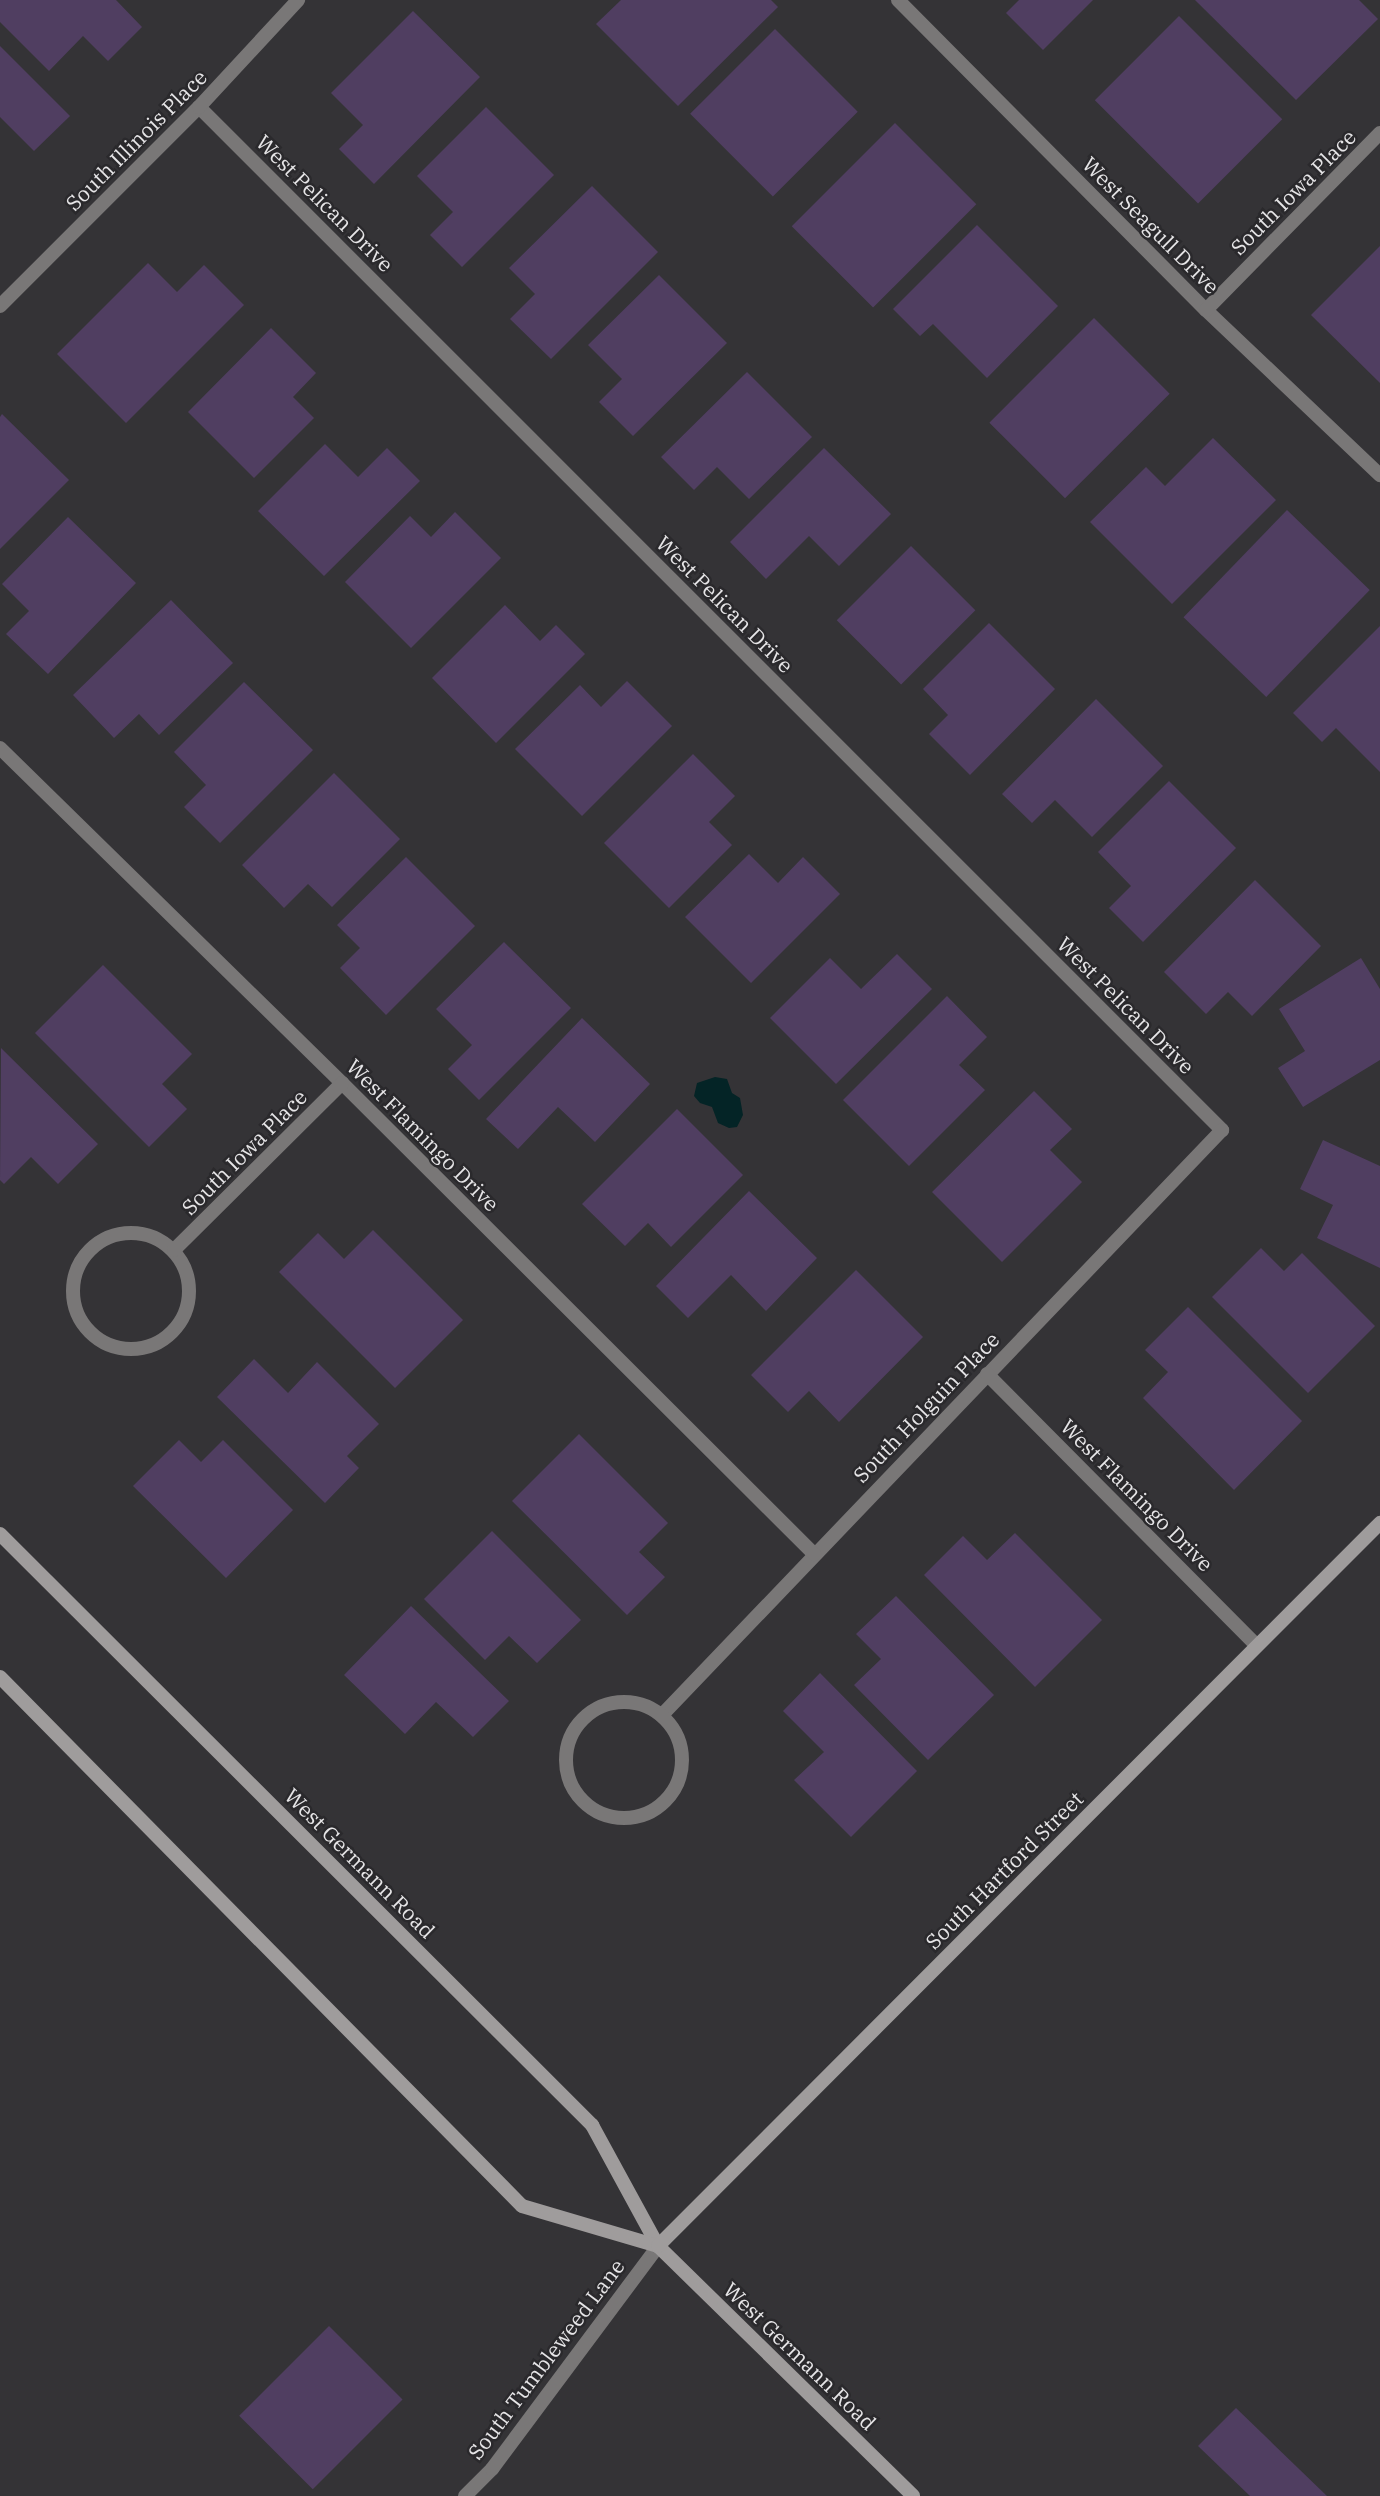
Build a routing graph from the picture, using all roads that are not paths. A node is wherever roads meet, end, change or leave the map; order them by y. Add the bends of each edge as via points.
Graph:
1 (298, 0) edge
2 (898, 0) edge
3 (199, 107) junction
4 (1380, 133) edge
5 (0, 306) edge
6 (1206, 310) junction
7 (1380, 475) edge
8 (0, 748) edge
9 (342, 1083) junction
10 (1222, 1130) joint
11 (174, 1250) junction
12 (987, 1374) junction
13 (1380, 1523) edge
14 (0, 1534) edge
15 (814, 1554) junction
16 (1257, 1646) junction
17 (0, 1677) edge
18 (662, 1715) junction
19 (658, 2246) junction
20 (465, 2496) edge
21 (913, 2496) edge

1 - 3 street, South Illinois Place
2 - 6 street, West Seagull Drive
3 - 5 street, South Illinois Place
3 - 10 street, West Pelican Drive
4 - 6 street, South Iowa Place
6 - 7 street, West Seagull Drive
8 - 9 street, West Flamingo Drive
9 - 11 street, South Iowa Place
9 - 15 street, West Flamingo Drive
10 - 12 street, South Holguin Place
11 - 11 street via 158,1239 131,1233 103,1239 88,1250 72,1285 81,1322 111,1346 130,1350 167,1337 181,1323 190,1286
12 - 15 street, South Holguin Place
12 - 16 street, West Flamingo Drive
13 - 16 main road, South Hartford Street
14 - 19 main road, West Germann Road via 592,2125
15 - 18 street, South Holguin Place
16 - 19 main road, South Hartford Street
17 - 19 main road, West Germann Road via 522,2206
18 - 18 street via 645,1705 608,1703 590,1711 577,1725 565,1760 578,1796 593,1810 630,1818 665,1802 682,1768 682,1748
19 - 20 street, South Tumbleweed Lane via 492,2469
19 - 21 main road, West Germann Road

